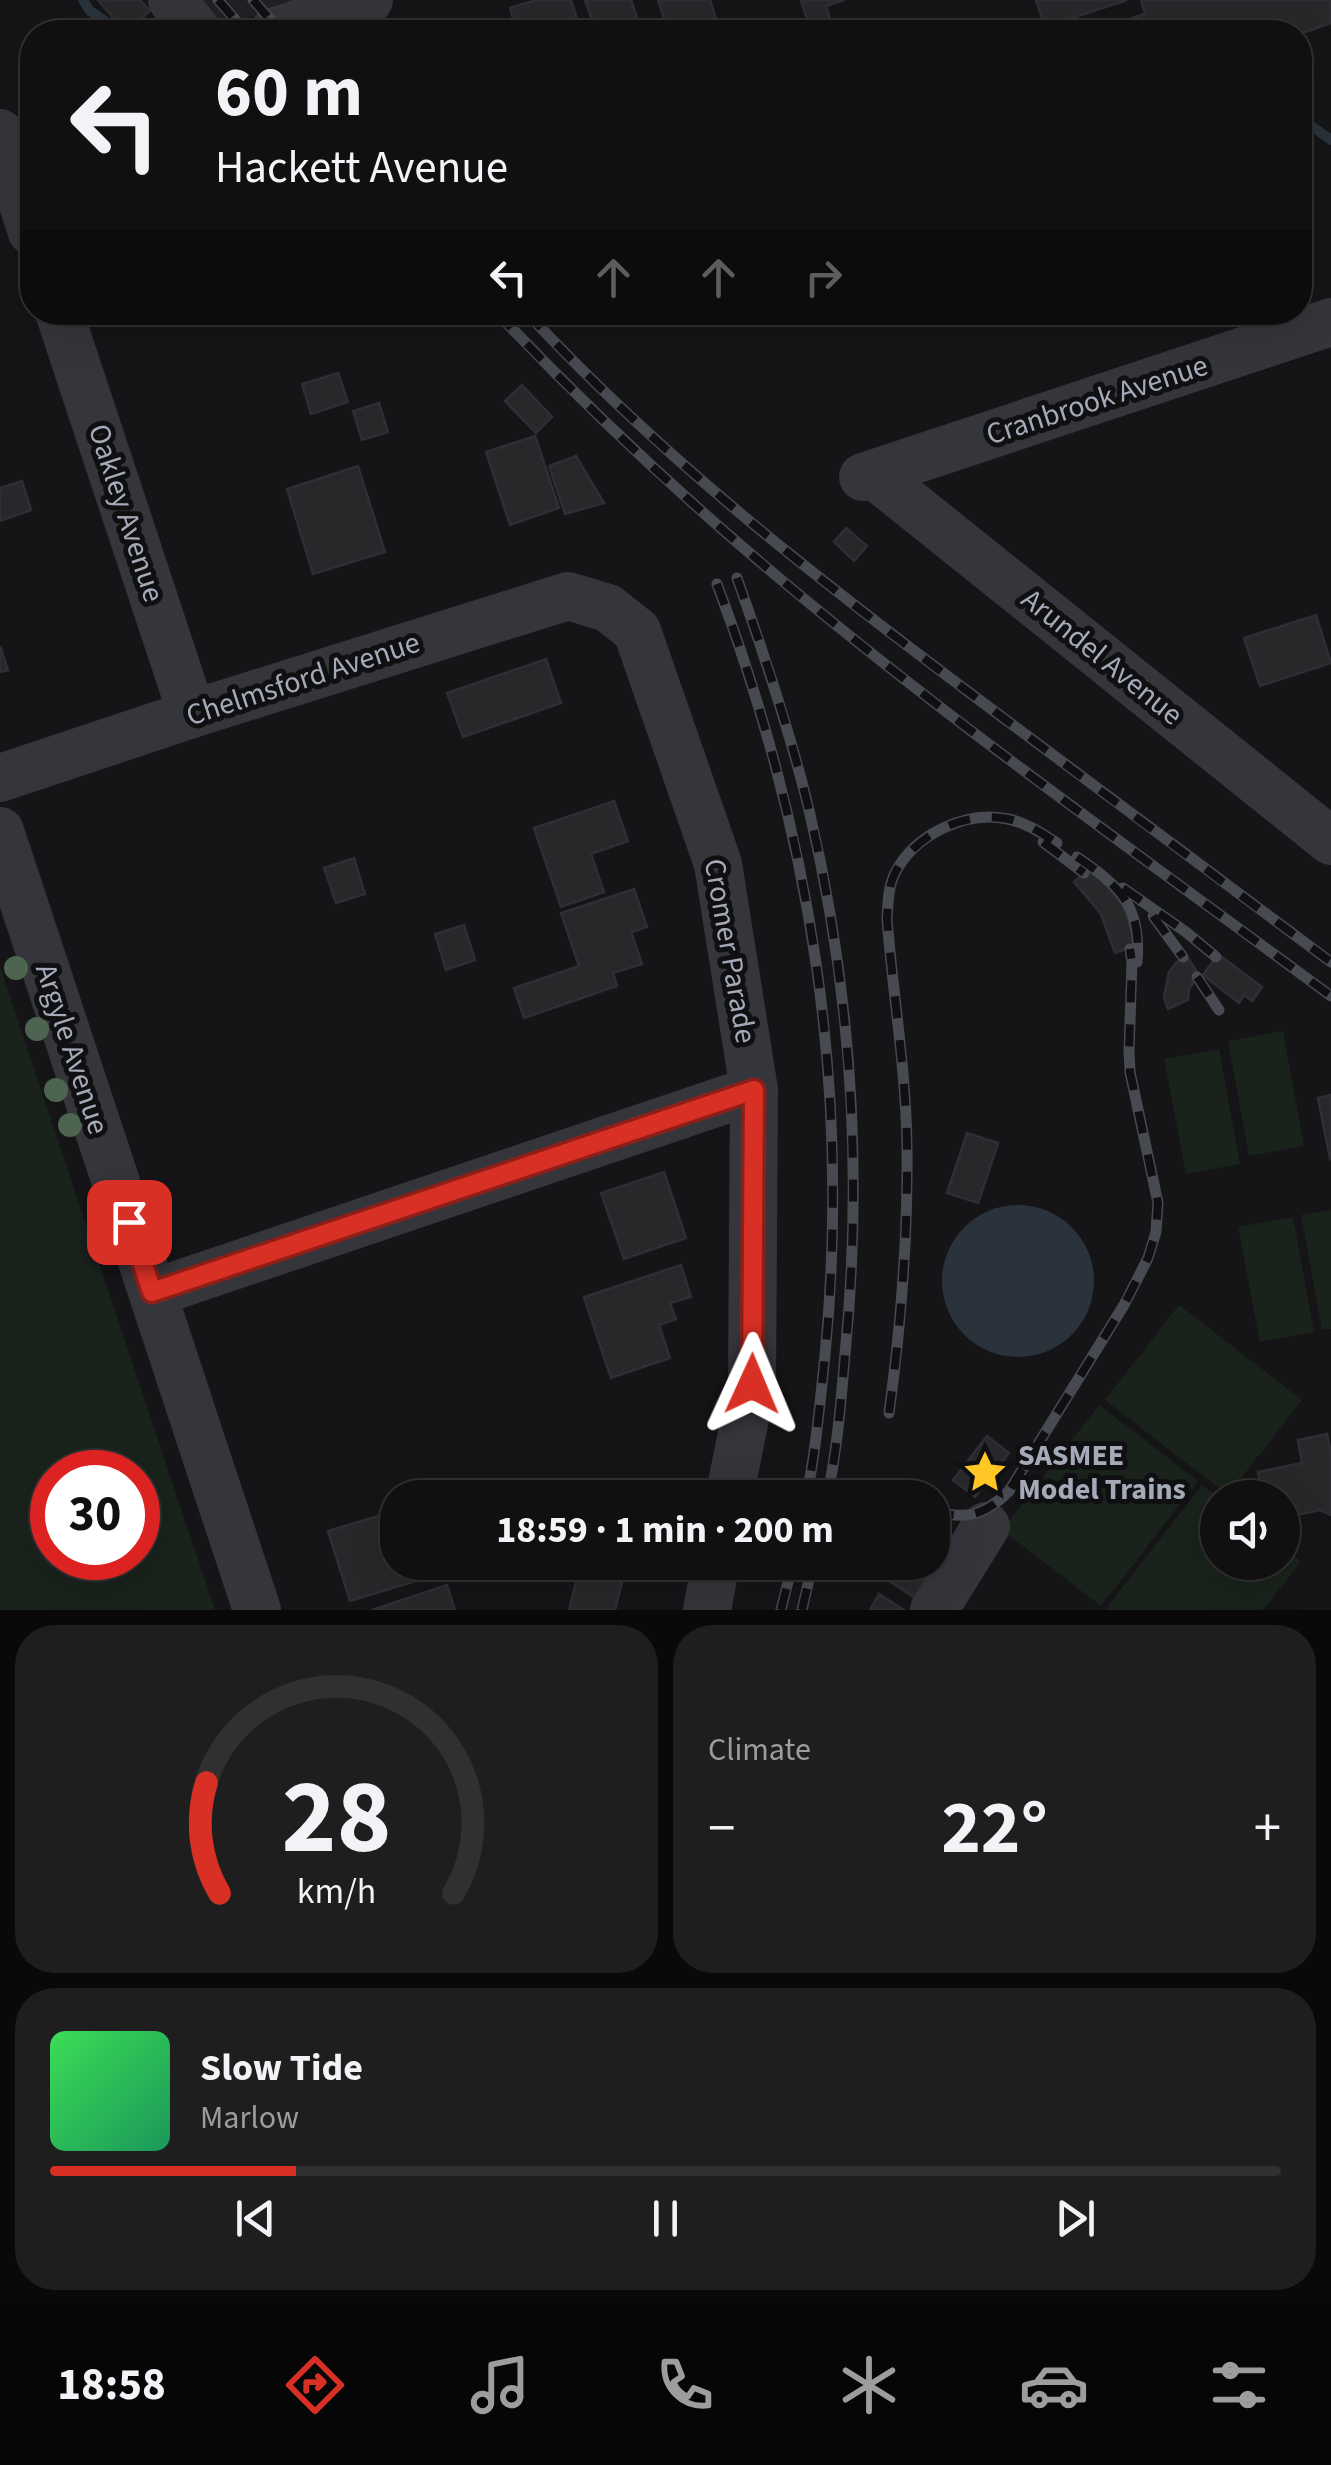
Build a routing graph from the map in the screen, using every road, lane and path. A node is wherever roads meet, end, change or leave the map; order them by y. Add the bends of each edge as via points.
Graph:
1 (172, 0) edge
2 (370, 0) edge
3 (188, 20) edge
4 (309, 20) edge
5 (0, 134) edge
6 (20, 195) edge
7 (1331, 322) edge
8 (63, 325) edge
9 (868, 476) joint
10 (608, 608) joint
11 (192, 714) junction
12 (0, 778) edge
13 (0, 830) edge
14 (1331, 841) edge
15 (754, 1090) junction
16 (152, 1292) junction
17 (733, 1480) edge
18 (986, 1526) dead end
19 (713, 1580) edge
20 (257, 1610) edge
21 (707, 1610) edge
22 (934, 1610) edge

1 - 3 street
2 - 4 street
5 - 6 street
7 - 9 street, Cranbrook Avenue
8 - 11 street, Oakley Avenue
9 - 14 street, Arundel Avenue
10 - 11 street, Chelmsford Avenue via 568,596
10 - 15 street, Cromer Parade via 638,631 718,864
11 - 12 street, Chelmsford Avenue
13 - 16 street, Argyle Avenue
15 - 16 street
15 - 17 street, Cromer Parade via 752,1384
16 - 20 street, Argyle Avenue
18 - 22 street
19 - 21 street

